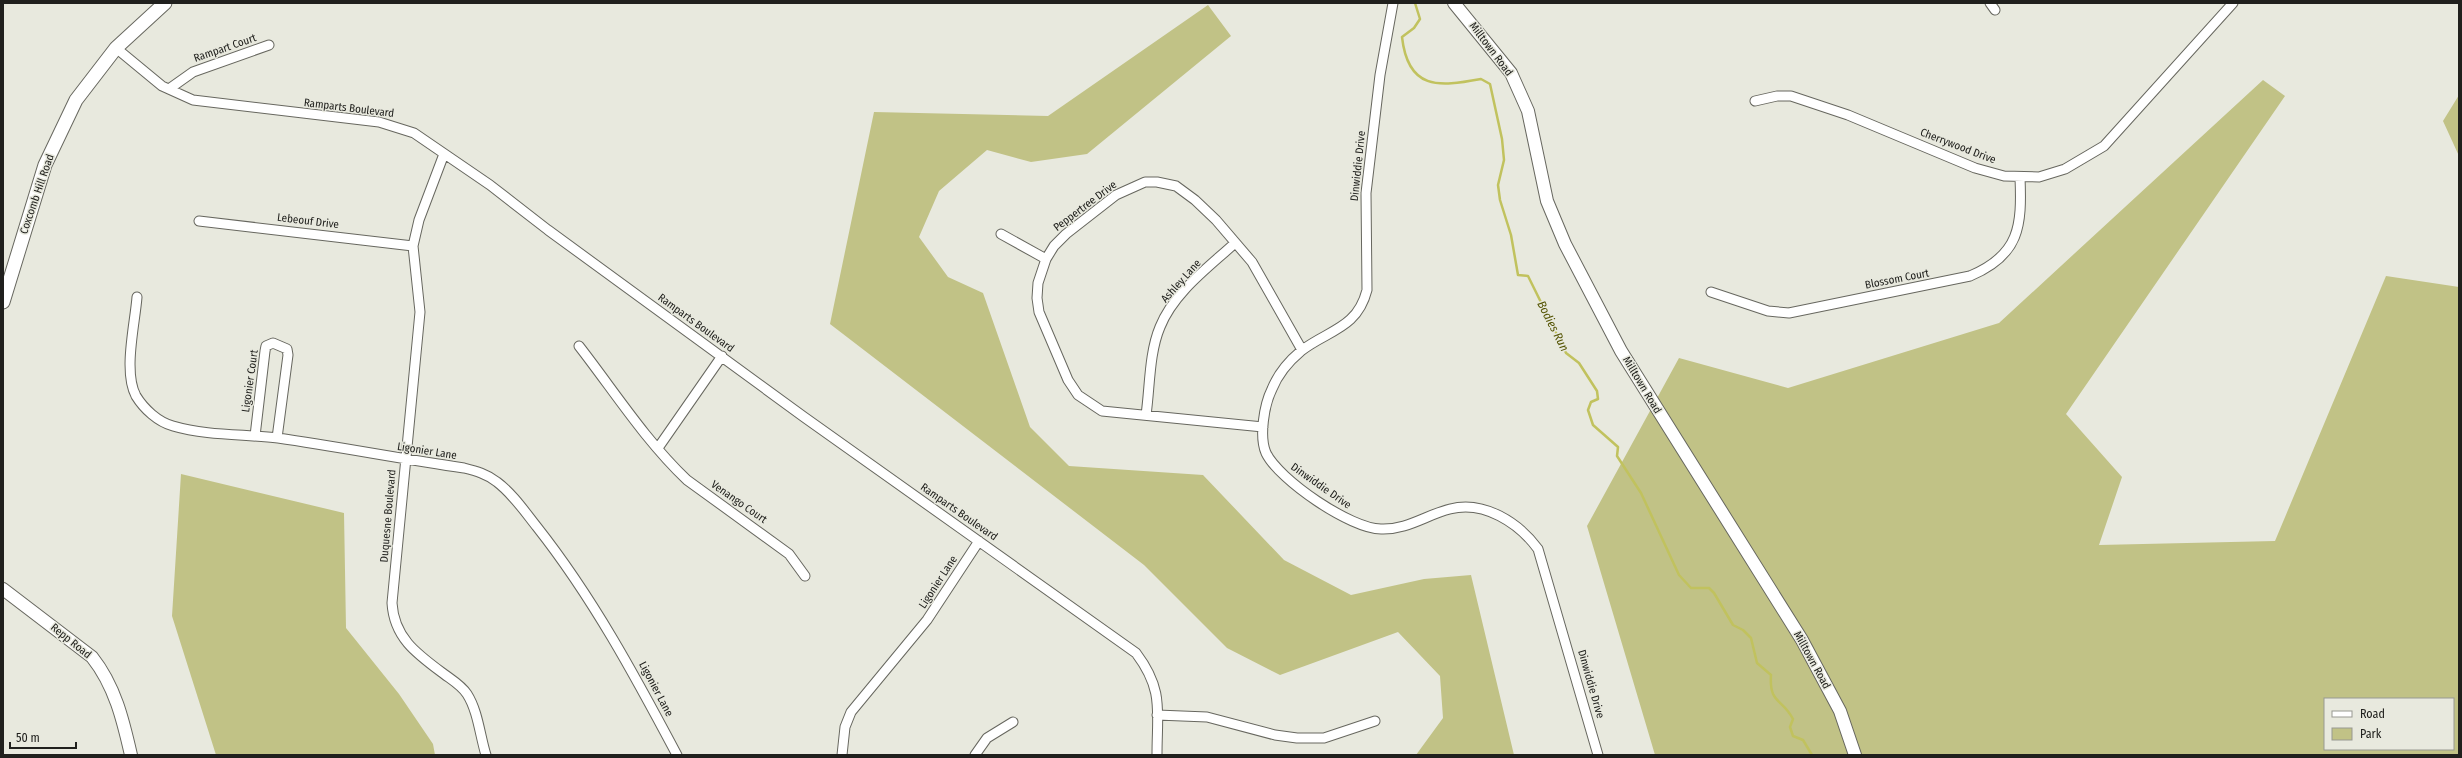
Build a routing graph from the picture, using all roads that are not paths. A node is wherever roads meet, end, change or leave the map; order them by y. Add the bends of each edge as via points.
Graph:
1 (165, 3) edge
2 (1393, 3) edge
3 (1456, 3) edge
4 (2233, 3) edge
5 (269, 45) dead end
6 (116, 48) junction
7 (169, 89) junction
8 (1755, 101) dead end
9 (444, 154) junction
10 (2020, 177) junction
11 (200, 221) dead end
12 (1001, 234) dead end
13 (1235, 243) junction
14 (413, 246) junction
15 (1046, 259) junction
16 (1711, 292) dead end
17 (138, 297) dead end
18 (3, 302) edge
19 (579, 346) dead end
20 (1302, 350) junction
21 (722, 356) junction
22 (1146, 415) junction
23 (1263, 427) junction
24 (255, 436) junction
25 (277, 438) junction
26 (658, 448) junction
27 (405, 460) junction
28 (979, 541) junction
29 (805, 576) dead end
30 (3, 589) edge
31 (1157, 715) junction
32 (1375, 721) dead end
33 (1013, 722) dead end
34 (131, 755) edge
35 (486, 755) edge
36 (677, 755) edge
37 (842, 755) edge
38 (974, 755) edge
39 (1157, 755) edge
40 (1598, 755) edge
41 (1855, 755) edge

1 - 6 main road, Coxcomb Hill Road
2 - 20 street, Dinwiddie Drive via 1380,75 1366,193 1367,290 1364,302 1352,320
3 - 41 street, Milltown Road via 1511,73 1528,111 1547,201 1565,244 1621,350 1802,640 1840,711
4 - 10 street, Cherrywood Drive via 2104,146 2065,168 2039,177
5 - 7 street, Rampart Court via 193,72
6 - 7 street, Ramparts Boulevard
6 - 18 main road, Coxcomb Hill Road via 76,100 45,165
7 - 9 street, Ramparts Boulevard via 193,100 379,122 414,133
8 - 10 street, Cherrywood Drive via 1778,96 1814,103 1975,168 2004,176
9 - 14 street, Duquesne Boulevard
9 - 21 street, Ramparts Boulevard
10 - 16 street, Blossom Court via 2021,215 2009,247 1988,268 1970,276 1789,312 1768,310
11 - 14 street, Lebeouf Drive
12 - 15 street
13 - 15 street, Peppertree Drive via 1195,200 1176,186 1146,182 1116,195 1066,234
13 - 20 street, Peppertree Drive via 1252,262
13 - 22 street, Ashley Lane via 1189,286 1172,306 1160,327 1154,350
14 - 27 street, Duquesne Boulevard via 420,312
15 - 22 street, Peppertree Drive via 1038,283 1039,312 1068,380 1078,395 1102,411
17 - 24 street, Ligonier Lane via 131,381 144,408 171,426
19 - 26 street, Venango Court via 627,412
20 - 23 street, Dinwiddie Drive via 1285,366 1271,389
21 - 26 street
21 - 28 street, Ramparts Boulevard
22 - 23 street, Peppertree Drive
23 - 40 street, Dinwiddie Drive via 1262,440 1272,464 1292,482 1343,518 1360,526 1381,530 1403,528 1451,508 1475,508 1493,512 1526,533 1538,549
24 - 25 street, Ligonier Lane
24 - 25 street, Ligonier Court via 265,351 266,346 273,343 284,345 288,355
25 - 27 street, Ligonier Lane
26 - 29 street, Venango Court via 687,480 789,554
27 - 35 street, Duquesne Boulevard via 392,603 393,618 408,644 467,694 474,707
27 - 36 street, Ligonier Lane via 482,473 508,491 557,552 596,610 632,670
28 - 31 street, Ramparts Boulevard via 1136,653 1153,678
28 - 37 street, Ligonier Lane via 927,620 852,712 845,727
30 - 34 street, Repp Road via 92,657 103,671 114,693
31 - 32 street via 1207,716 1275,735 1297,738 1324,738
31 - 39 street, Ramparts Boulevard
33 - 38 street via 987,738

